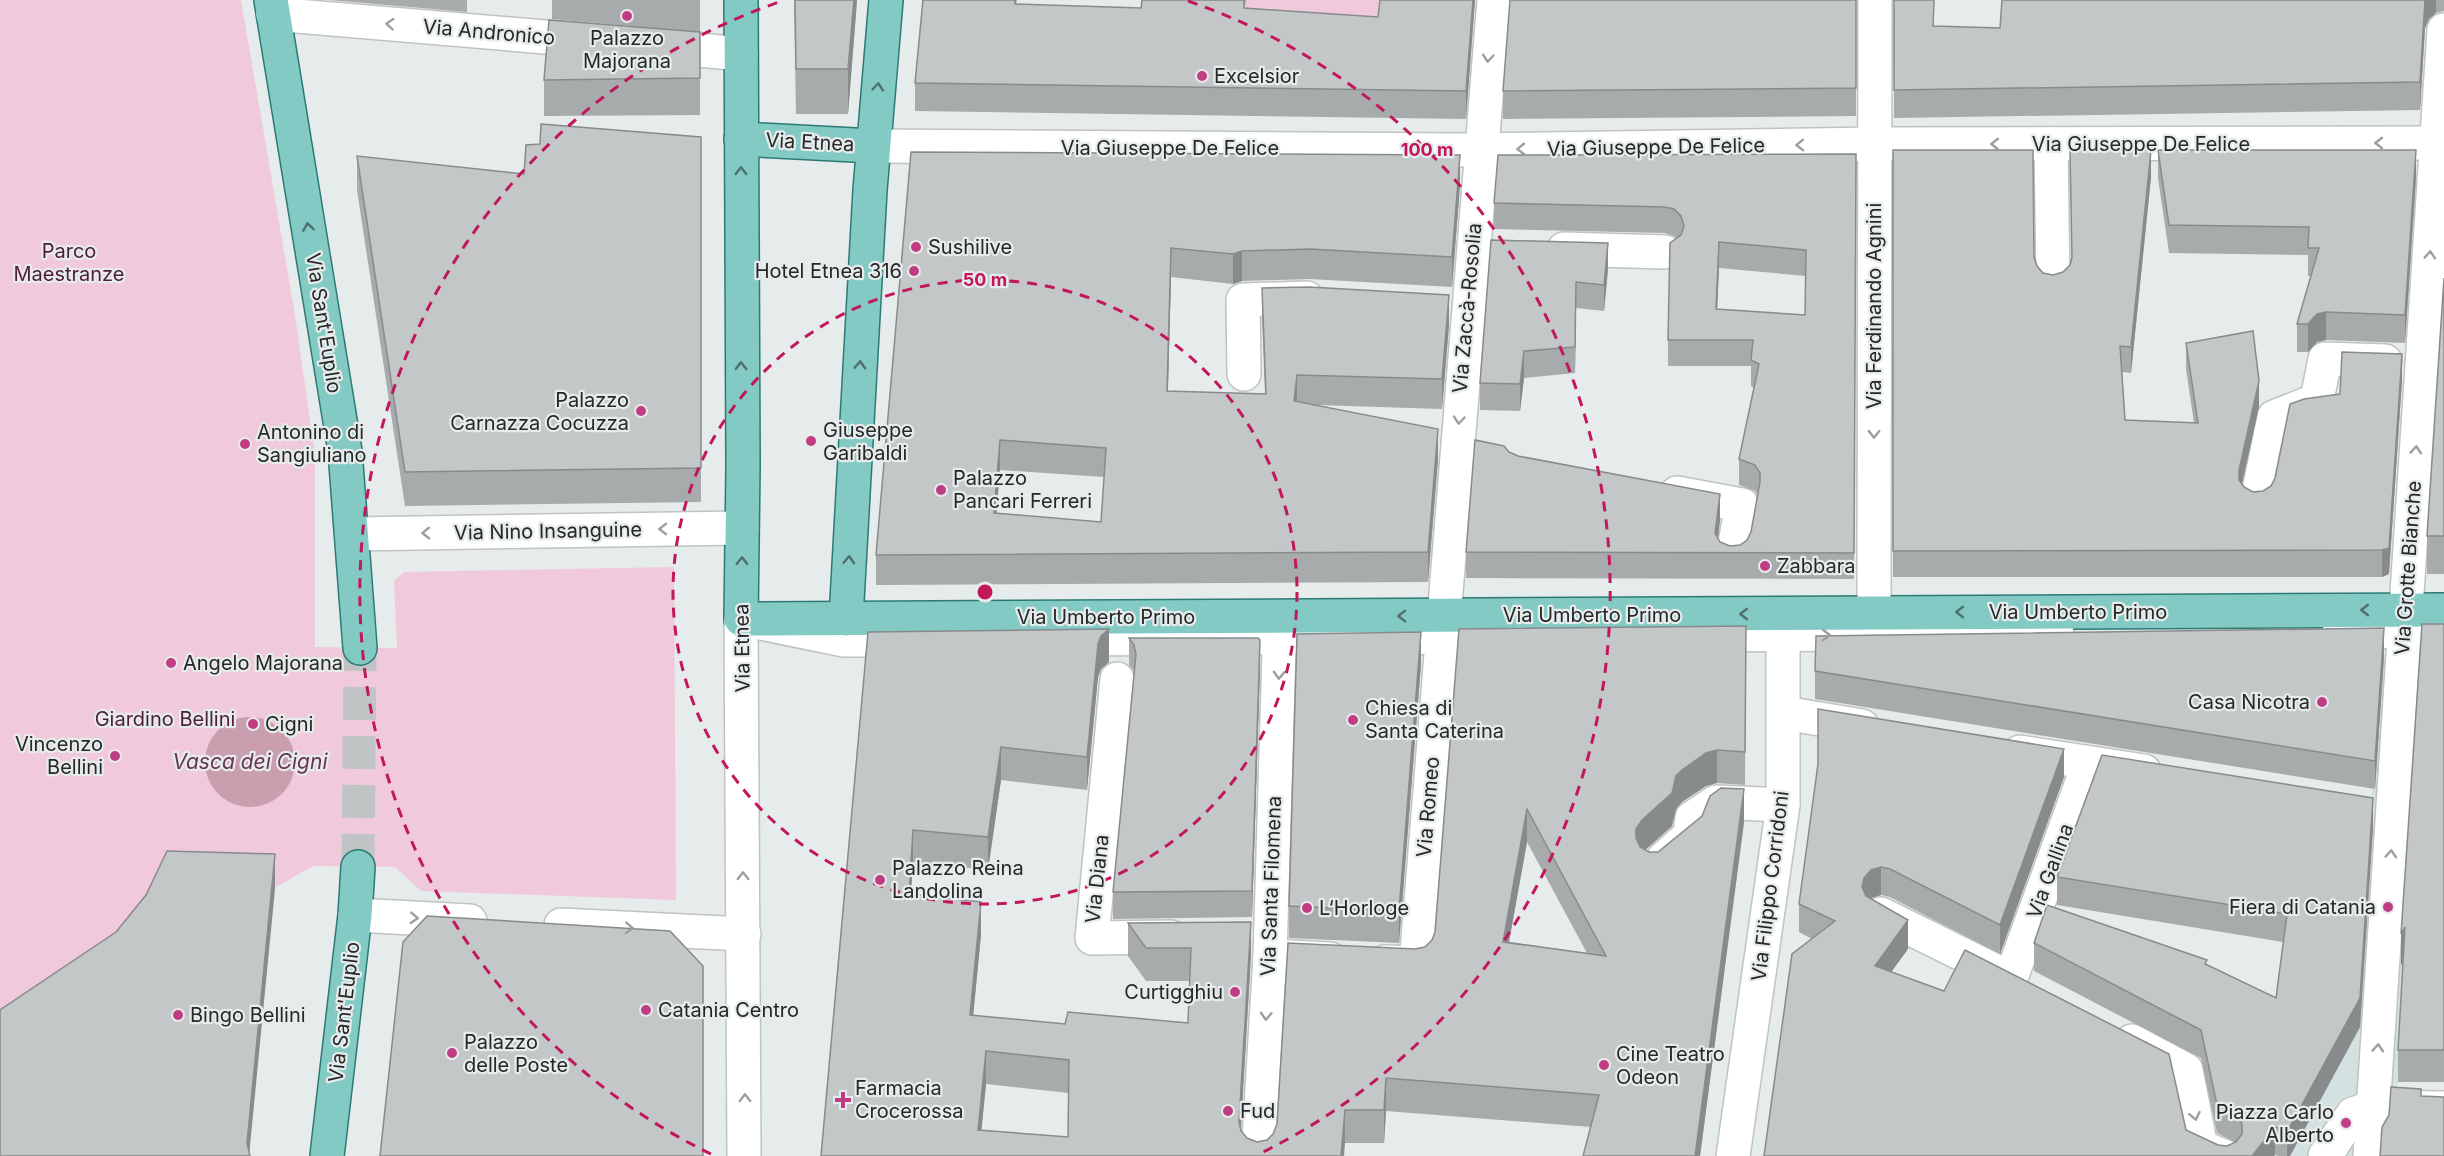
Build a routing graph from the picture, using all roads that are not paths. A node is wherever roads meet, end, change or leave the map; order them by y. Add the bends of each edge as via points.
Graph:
1 (741, 0) edge
2 (886, 0) edge
3 (1494, 0) edge
4 (1875, 0) edge
5 (272, 7) edge
6 (2444, 30) edge
7 (741, 54) junction
8 (741, 139) junction
9 (2441, 143) edge
10 (1874, 144) junction
11 (2051, 144) junction
12 (873, 146) junction
13 (1480, 149) junction
14 (1535, 249) edge
15 (1665, 252) dead end
16 (2053, 283) edge
17 (1342, 299) edge
18 (2423, 362) junction
19 (1244, 374) dead end
20 (1644, 487) edge
21 (2257, 500) edge
22 (742, 528) junction
23 (353, 534) junction
24 (1732, 554) edge
25 (2444, 610) edge
26 (1874, 613) junction
27 (846, 618) junction
28 (741, 619) junction
29 (2404, 621) junction
30 (1783, 624) junction
31 (1443, 626) junction
32 (1280, 627) junction
33 (2444, 631) edge
34 (360, 648) tunnel mouth
35 (1117, 679) dead end
36 (1784, 713) junction
37 (1891, 731) edge
38 (1996, 748) edge
39 (2089, 763) junction
40 (2171, 776) edge
41 (1783, 805) junction
42 (2358, 806) edge
43 (2394, 811) junction
44 (358, 867) tunnel mouth
45 (1654, 867) edge
46 (1881, 914) edge
47 (355, 915) junction
48 (496, 922) edge
49 (531, 924) edge
50 (744, 934) junction
51 (1198, 937) edge
52 (1262, 943) junction
53 (2011, 978) junction
54 (2043, 995) edge
55 (2105, 1027) edge
56 (2374, 1107) junction
57 (2444, 1108) edge
58 (327, 1156) edge
59 (744, 1156) edge
60 (1258, 1156) edge
61 (1733, 1156) edge
62 (2224, 1156) edge
63 (2325, 1156) edge
64 (2370, 1156) edge

1 - 7 main road, Via Etnea
12 -> 2 main road
3 -> 13 street, Via Zaccà-Rosolia
4 - 10 street, Via Ferdinando Agnini
7 -> 5 street, Via Andronico
23 -> 5 main road, Via Sant'Euplio via 345,451
6 - 9 street, Via Grotte Bianche
7 - 8 main road, Via Etnea
8 - 12 main road, Via Etnea
22 -> 8 main road, Via Etnea
9 -> 11 street, Via Giuseppe De Felice
18 -> 9 street, Via Grotte Bianche
11 -> 10 street, Via Giuseppe De Felice
10 -> 13 street, Via Giuseppe De Felice
10 -> 26 street, Via Ferdinando Agnini
11 - 16 street
12 - 13 street, Via Giuseppe De Felice
27 -> 12 main road, Via Etnea
13 -> 31 street, Via Zaccà-Rosolia via 1486,248 1455,306
14 - 15 street
17 - 19 street via 1243,300
18 - 21 street via 2325,359 2317,400 2274,417
29 -> 18 street, Via Grotte Bianche
20 - 24 street via 1742,505
22 -> 23 street, Via Nino Insanguine
28 -> 22 main road, Via Etnea
23 - 34 main road, Via Sant'Euplio
25 - 29 main road, Via Umberto Primo
29 -> 26 main road, Via Umberto Primo
26 - 30 main road, Via Umberto Primo
27 - 28 main road, Via Umberto Primo
27 - 32 main road, Via Umberto Primo
28 - 32 street via 844,640
50 -> 28 street, Via Etnea
30 -> 29 street
29 - 33 street
29 - 43 street, Via Grotte Bianche
30 - 31 main road, Via Umberto Primo
30 - 36 street, Via Filippo Corridoni
31 - 32 main road, Via Umberto Primo
31 - 52 street, Via Romeo via 1416,963
32 -> 52 street, Via Santa Filomena
35 - 51 street, Via Diana via 1092,938
36 - 37 street
36 - 41 street, Via Filippo Corridoni
38 - 39 street
39 - 40 street
39 - 53 street, Via Gallina
41 - 45 street via 1716,802 1692,818 1690,836
41 - 61 street, Via Filippo Corridoni
42 - 43 street
56 -> 43 street, Via Grotte Bianche
44 - 47 main road, Via Sant'Euplio
46 - 53 street
47 -> 48 street
47 - 58 main road, Via Sant'Euplio
49 -> 50 street
59 -> 50 street, Via Etnea
52 -> 60 street, Via Santa Filomena
53 - 54 street
55 -> 62 street via 2186,1070 2201,1147
56 - 57 street
56 - 63 street via 2353,1114
56 - 64 street

